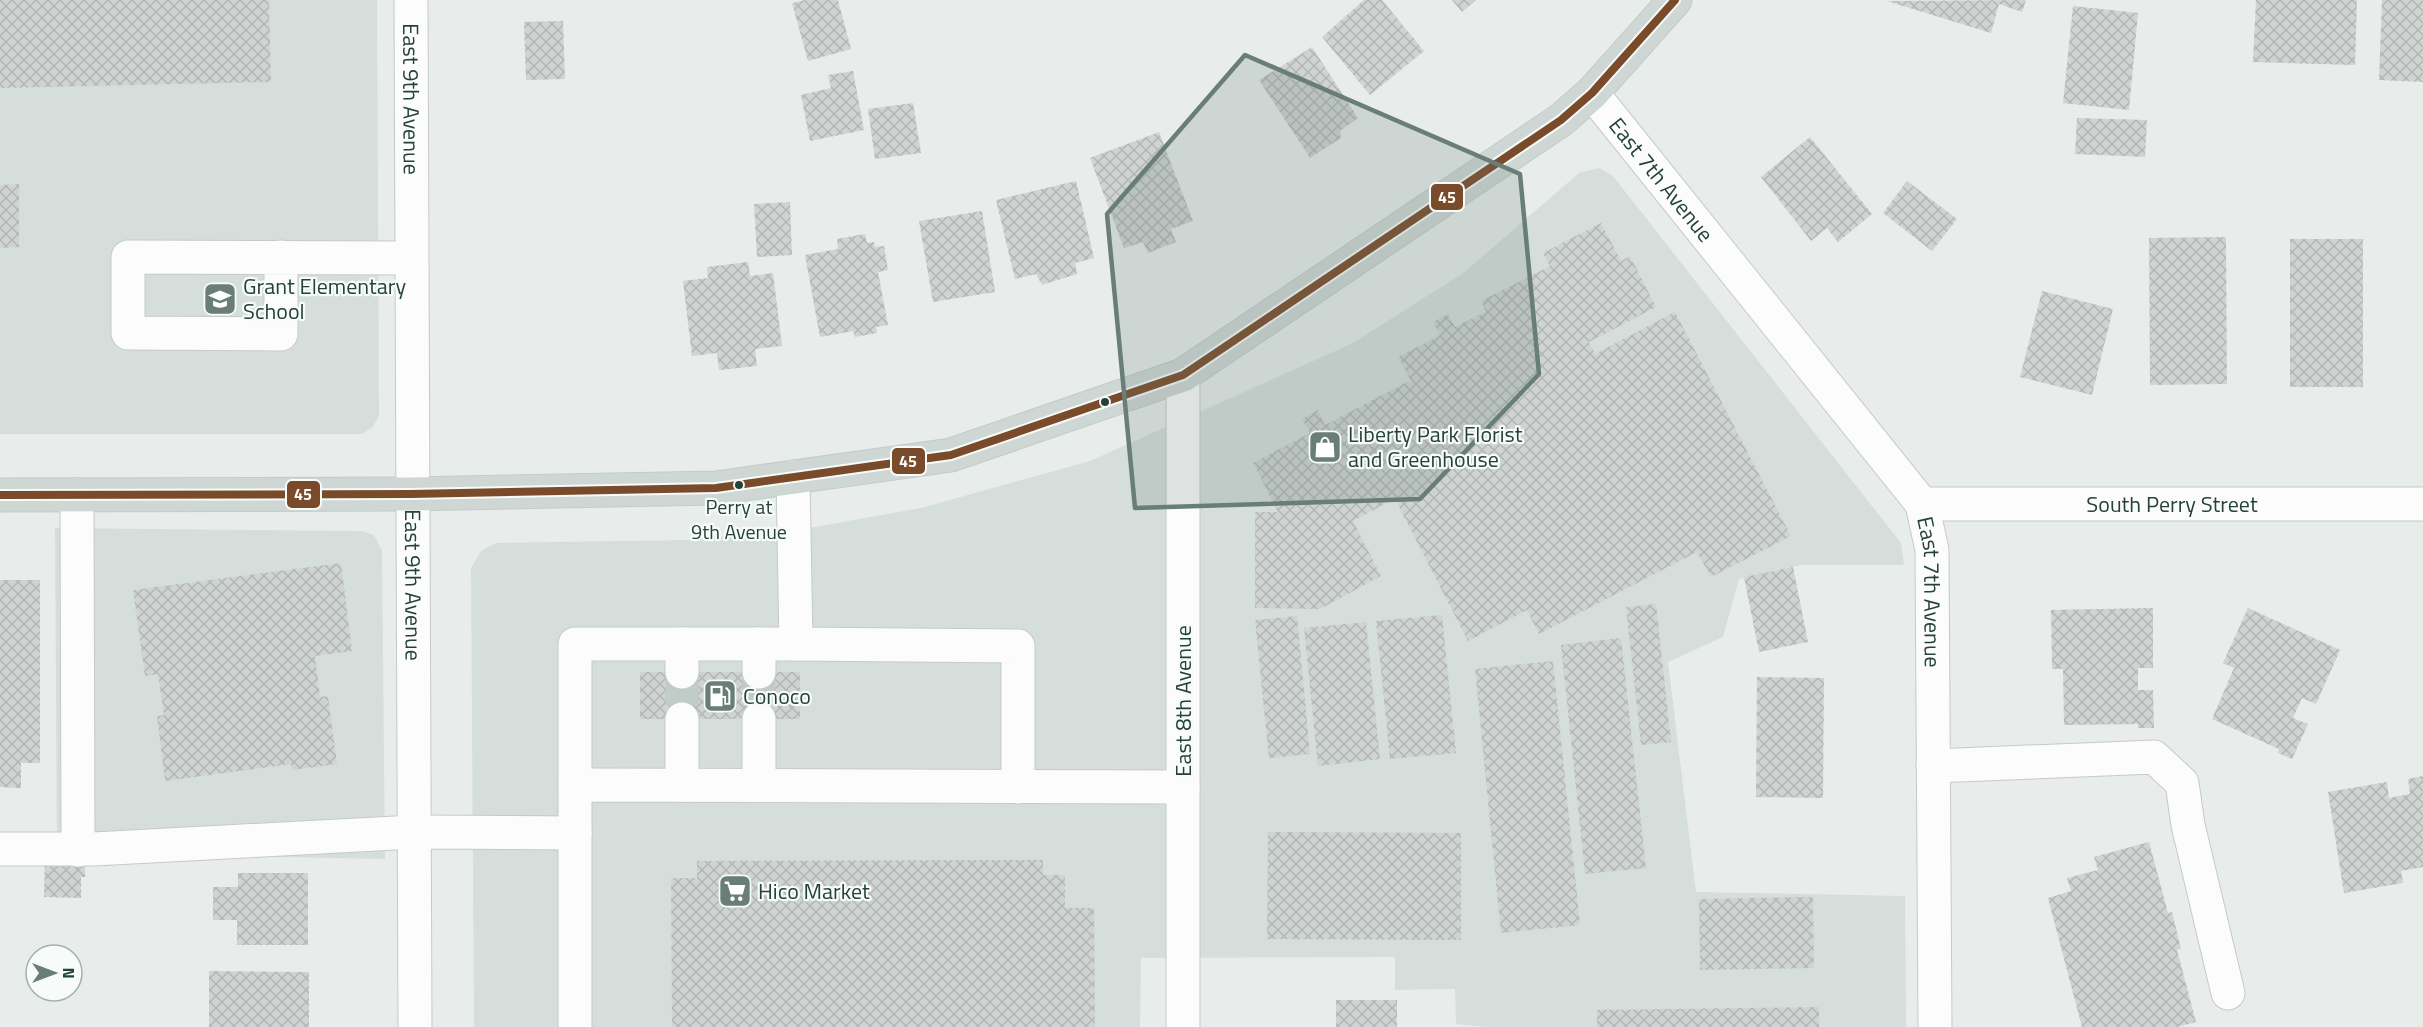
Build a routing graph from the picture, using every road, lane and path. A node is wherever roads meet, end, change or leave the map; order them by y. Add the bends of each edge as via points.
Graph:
1 (411, 0) edge
2 (1675, 0) edge
3 (1592, 93) junction
4 (280, 257) junction
5 (411, 258) junction
6 (1183, 375) junction
7 (793, 477) junction
8 (411, 494) junction
9 (0, 495) edge
10 (77, 495) junction
11 (1922, 504) junction
12 (2423, 504) edge
13 (796, 644) junction
14 (682, 719) tunnel mouth
15 (759, 719) tunnel mouth
16 (1933, 766) junction
17 (575, 785) junction
18 (682, 785) junction
19 (759, 785) junction
20 (1018, 787) junction
21 (1183, 787) junction
22 (414, 832) junction
23 (575, 833) junction
24 (0, 849) edge
25 (78, 850) junction
26 (2228, 993) dead end
27 (415, 1027) edge
28 (575, 1027) edge
29 (1183, 1027) edge
30 (1935, 1027) edge

1 - 5 street, East 9th Avenue
2 - 3 main road
3 - 6 main road via 1561,120
3 - 11 street, East 7th Avenue
4 - 4 street via 128,257 128,333 280,334
4 - 5 street
5 - 8 street, East 9th Avenue
6 - 7 main road via 951,455
6 - 21 street, East 8th Avenue
7 - 8 main road via 716,488
7 - 13 street
8 - 10 main road
8 - 22 street, East 9th Avenue
9 - 10 main road
10 - 25 street
11 - 12 street, South Perry Street
11 - 16 street, East 7th Avenue via 1932,550
13 - 17 street via 759,658 682,658 575,644
13 - 20 street via 1018,646
14 - 18 street
15 - 19 street
16 - 26 street via 2154,757 2182,783 2188,825
16 - 30 street, East 7th Avenue
17 - 18 street
17 - 23 street
18 - 19 street
19 - 20 street
20 - 21 street
21 - 29 street, East 8th Avenue
22 - 23 street
22 - 25 street
22 - 27 street, East 9th Avenue
23 - 28 street
24 - 25 street

